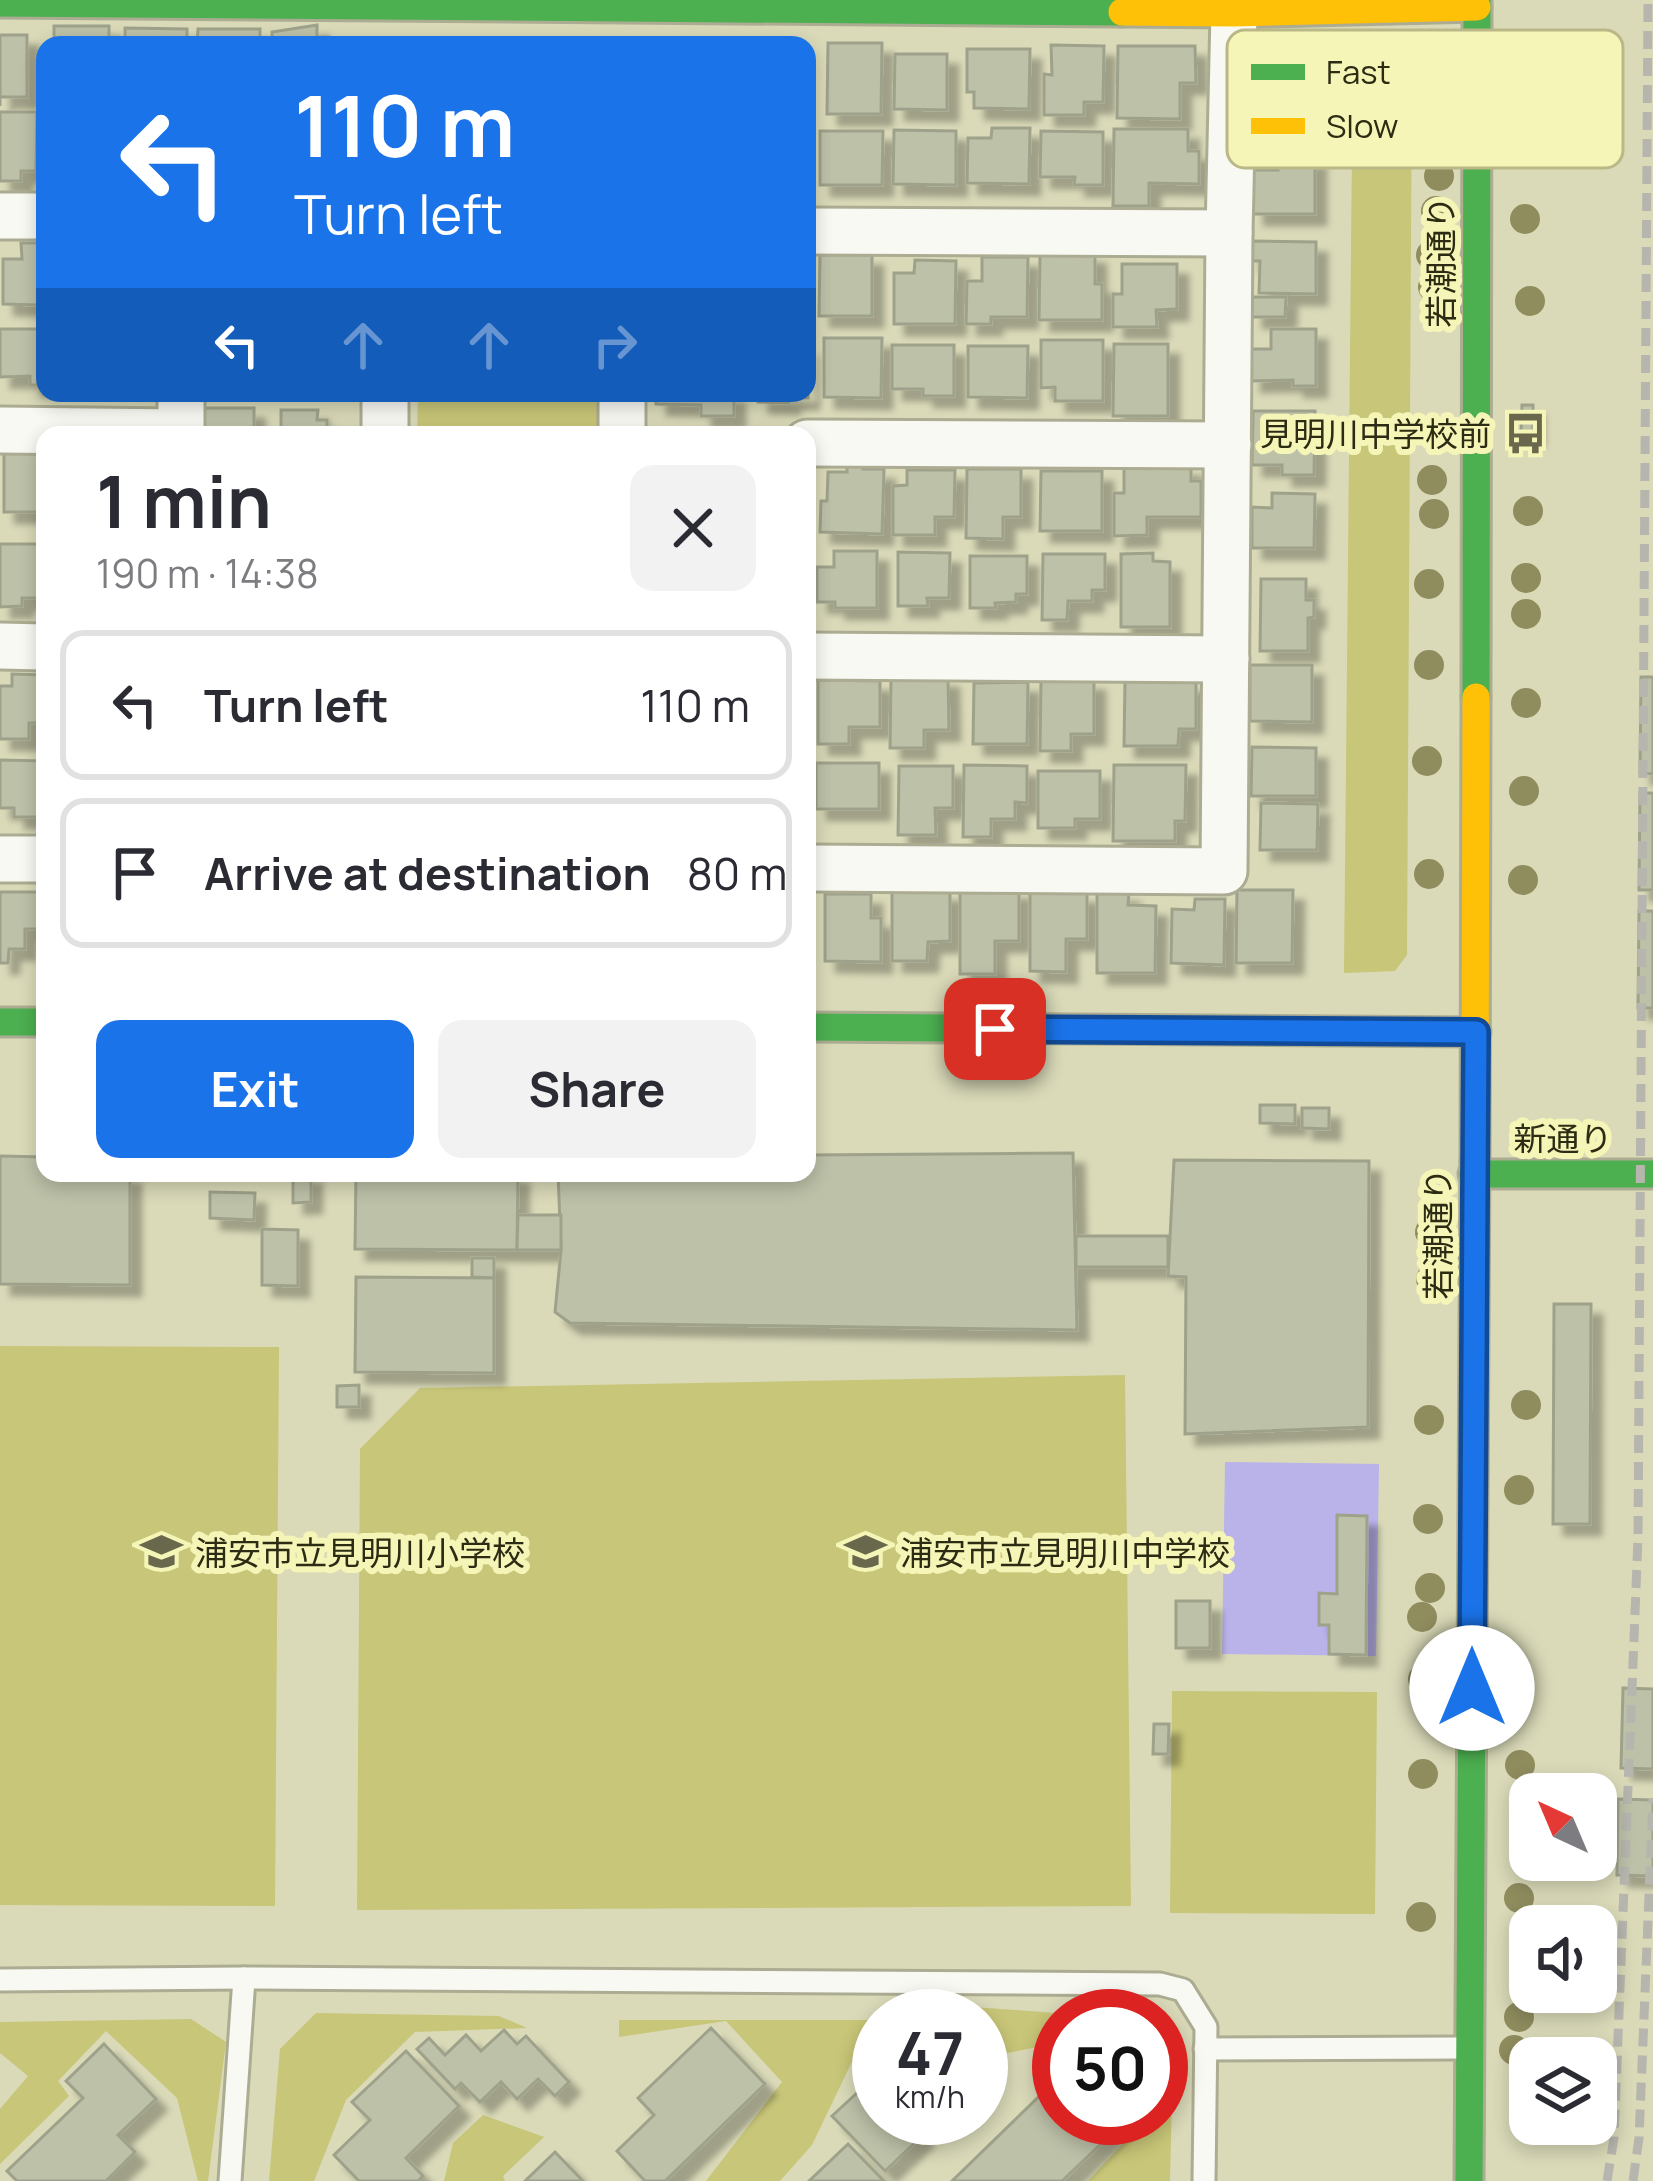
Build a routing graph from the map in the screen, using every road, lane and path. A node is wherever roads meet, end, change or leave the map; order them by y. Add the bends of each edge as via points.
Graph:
1 (142, 2) edge
2 (0, 3) edge
3 (1477, 3) edge
4 (1234, 13) junction
5 (391, 18) edge
6 (624, 26) edge
7 (1234, 30) edge
8 (1230, 168) edge
9 (1477, 168) edge
10 (0, 216) edge
11 (36, 216) edge
12 (816, 231) edge
13 (1229, 233) junction
14 (181, 420) edge
15 (72, 426) edge
16 (36, 428) edge
17 (0, 430) edge
18 (816, 443) edge
19 (1228, 446) junction
20 (0, 646) edge
21 (36, 646) edge
22 (816, 656) edge
23 (1226, 659) junction
24 (0, 859) edge
25 (36, 860) edge
26 (816, 868) edge
27 (0, 1022) edge
28 (36, 1022) edge
29 (816, 1028) edge
30 (1476, 1032) junction
31 (1473, 1174) junction
32 (1653, 1174) edge
33 (244, 1978) junction
34 (0, 1980) edge
35 (1470, 2048) junction
36 (1205, 2049) junction
37 (230, 2181) edge
38 (1204, 2181) edge
39 (1469, 2181) edge

1 - 2 street
1 - 5 street
3 - 4 street
4 - 6 street
4 - 7 street
5 - 6 street
8 - 13 street
9 - 30 street, 若潮通り
10 - 11 street
12 - 13 street
13 - 19 street
14 - 15 street
16 - 17 street
18 - 19 street
19 - 23 street
20 - 21 street
22 - 23 street
23 - 26 street via 1224,871
24 - 25 street
27 - 28 street
29 - 30 street
30 - 31 street, 若潮通り
31 - 32 street, 新通り
31 - 35 street, 若潮通り
33 - 34 lane
33 - 36 lane via 1160,1984 1183,1990 1206,2027
33 - 37 lane
35 - 36 lane
35 - 39 street, 若潮通り
36 - 38 lane

